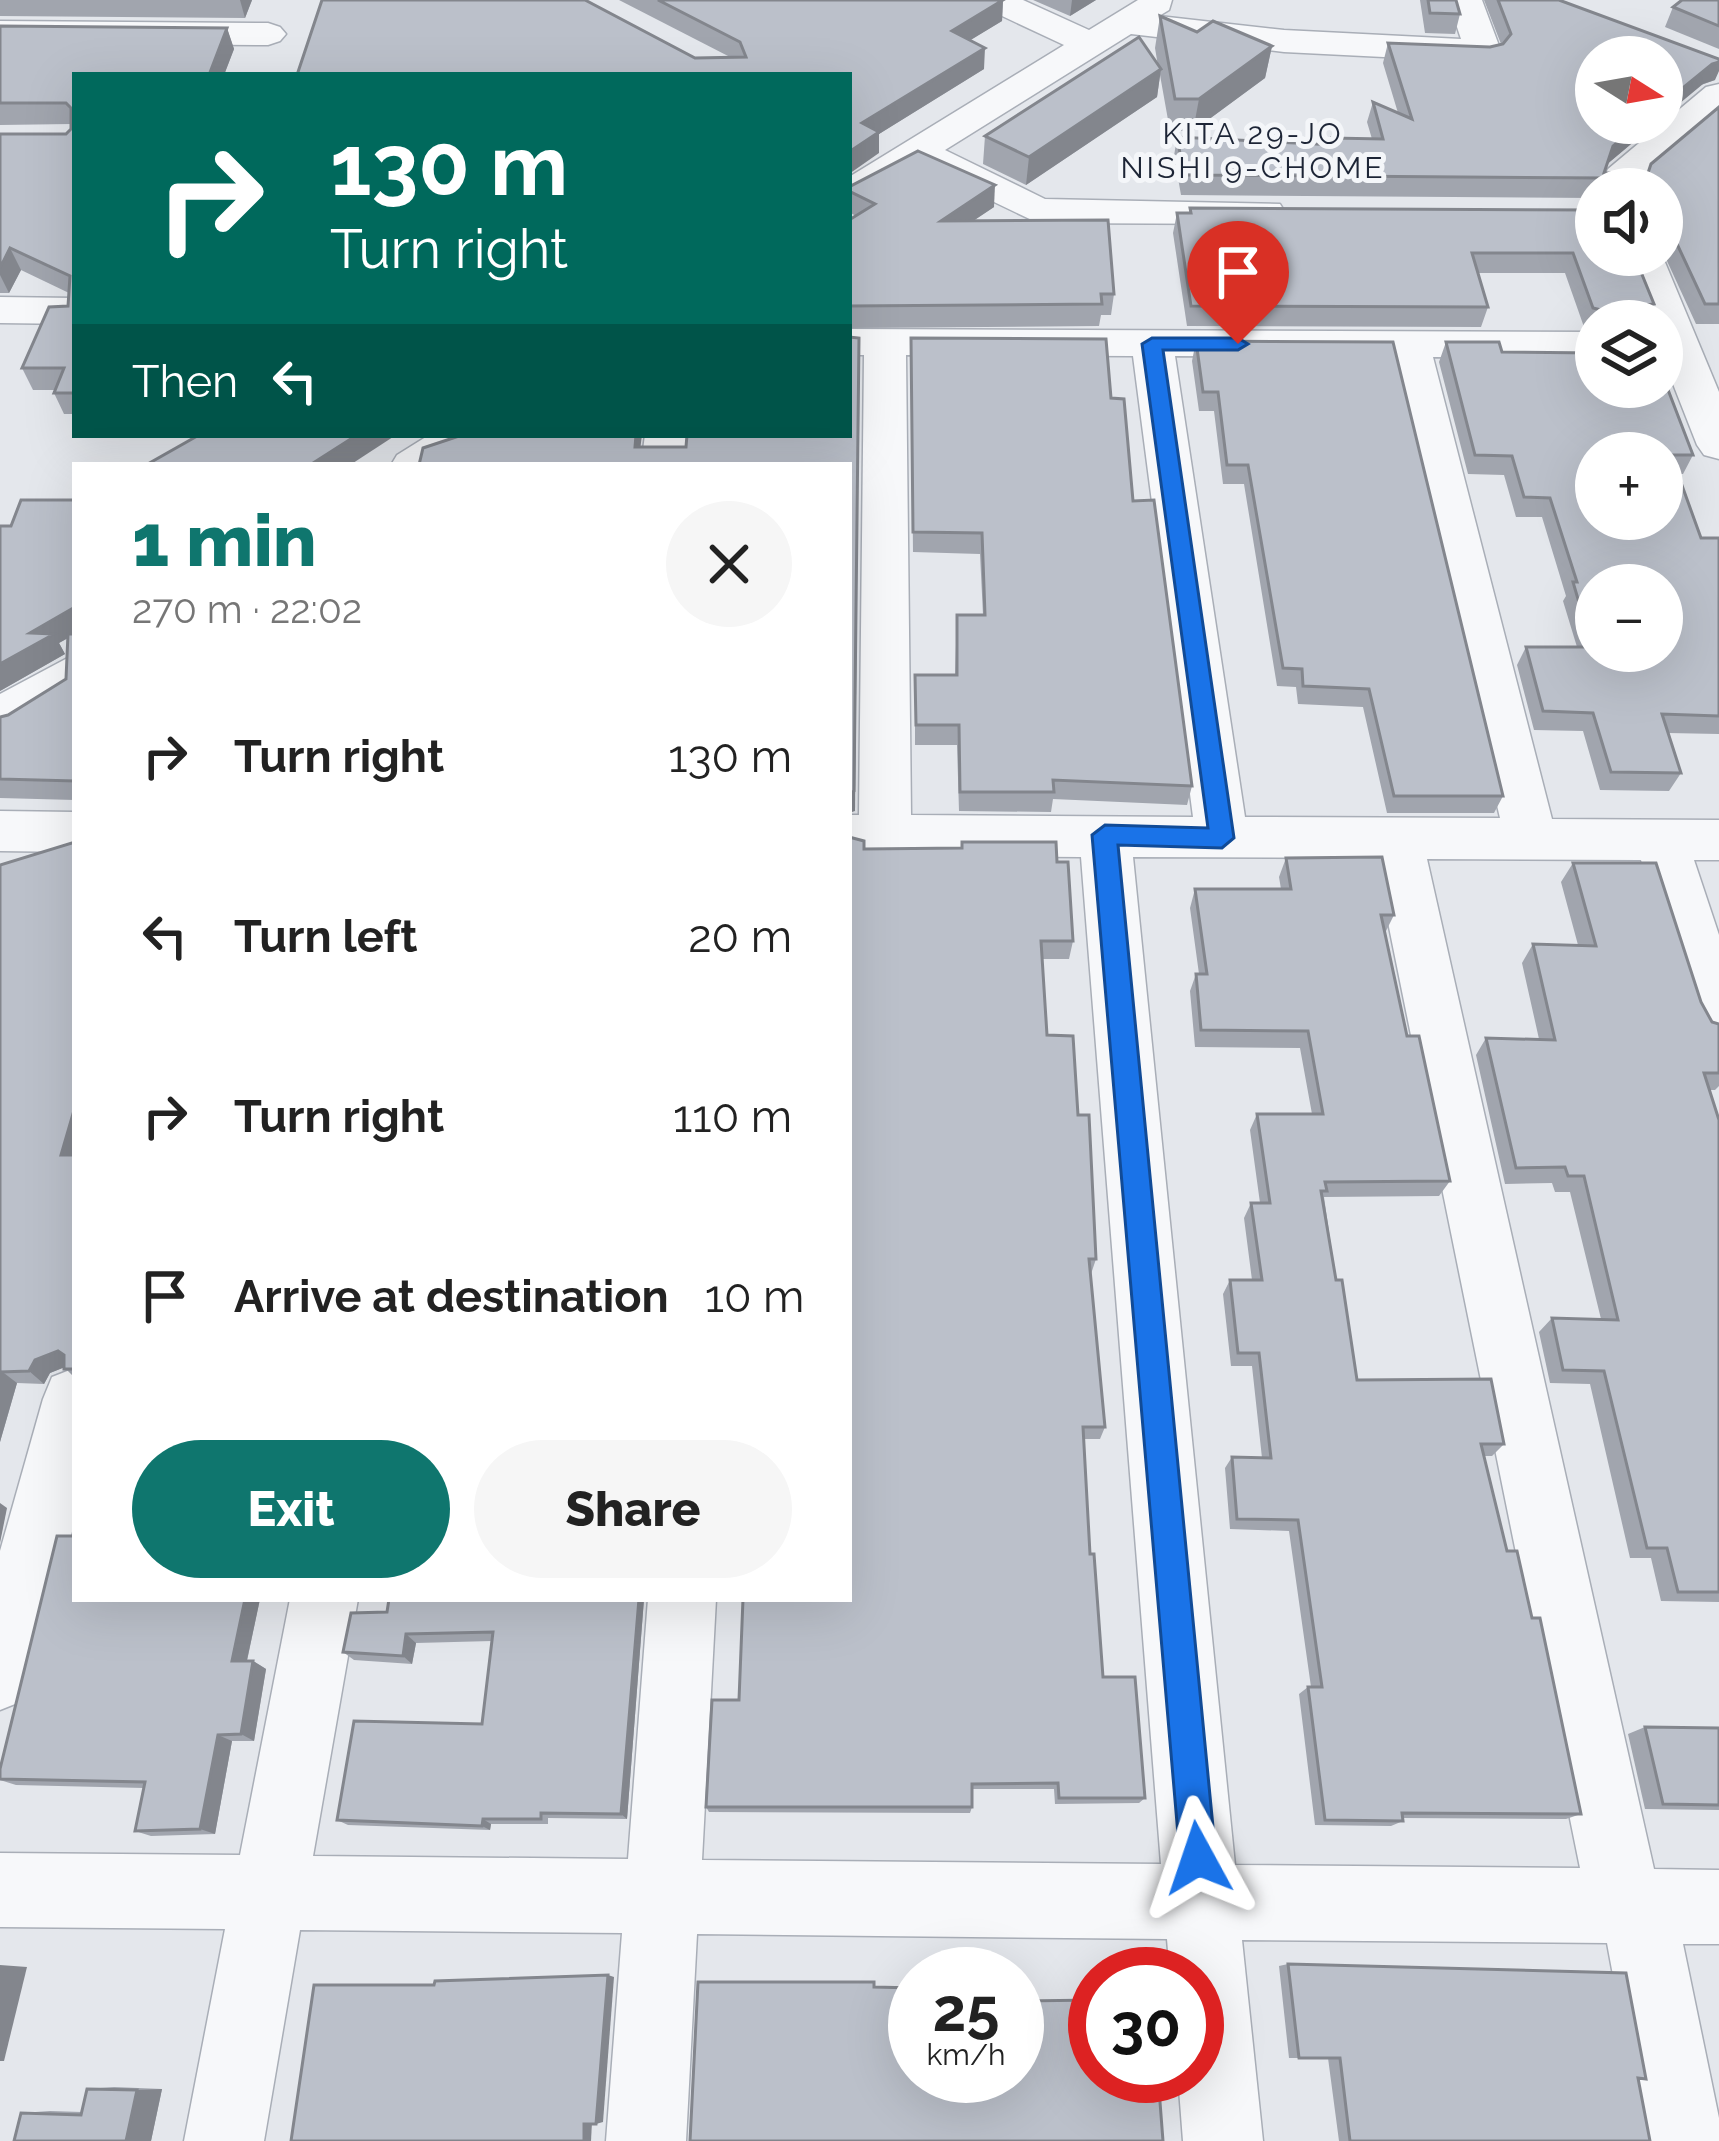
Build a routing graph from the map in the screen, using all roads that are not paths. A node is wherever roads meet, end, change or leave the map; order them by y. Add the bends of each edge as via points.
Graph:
1 (280, 0) edge
2 (994, 0) edge
3 (1162, 0) edge
4 (1465, 0) edge
5 (1125, 23) junction
6 (10, 32) edge
7 (268, 34) junction
8 (1091, 44) junction
9 (0, 70) edge
10 (253, 72) edge
11 (1719, 95) edge
12 (893, 154) junction
13 (1633, 168) edge
14 (852, 190) edge
15 (1294, 212) edge
16 (1652, 276) edge
17 (0, 310) edge
18 (72, 311) edge
19 (867, 342) edge
20 (1152, 344) junction
21 (1409, 344) junction
22 (1575, 345) edge
23 (1686, 345) edge
24 (455, 438) edge
25 (1719, 446) edge
26 (418, 462) edge
27 (72, 674) edge
28 (0, 718) edge
29 (0, 831) edge
30 (72, 832) edge
31 (867, 835) edge
32 (1105, 835) junction
33 (1222, 838) junction
34 (1397, 839) junction
35 (1531, 839) junction
36 (1661, 840) junction
37 (1719, 840) edge
38 (1719, 1018) edge
39 (72, 1410) edge
40 (323, 1602) edge
41 (682, 1602) edge
42 (0, 1675) edge
43 (0, 1891) edge
44 (268, 1893) junction
45 (662, 1898) junction
46 (1202, 1904) junction
47 (1632, 1907) junction
48 (1719, 1907) edge
49 (224, 2141) edge
50 (646, 2141) edge
51 (1223, 2141) edge
52 (1684, 2141) edge

1 - 7 street
2 - 8 street
3 - 5 street
4 - 5 street via 1483,51
5 - 8 street
6 - 7 street
6 - 9 street
7 - 10 street
8 - 12 street
11 - 13 street
12 - 14 street
12 - 15 street via 1038,211
16 - 23 street
17 - 18 street
19 - 20 street
19 - 31 street
20 - 21 street
20 - 33 street
21 - 22 street
21 - 35 street
23 - 25 street
24 - 26 street
27 - 28 street
29 - 30 street
31 - 32 street
32 - 33 street
32 - 46 street
33 - 34 street
34 - 35 street
34 - 47 street
35 - 36 street
36 - 37 street
36 - 38 street
39 - 42 street
40 - 44 street
41 - 45 street
43 - 44 street
44 - 45 street
44 - 49 street
45 - 46 street
45 - 50 street
46 - 47 street
46 - 51 street
47 - 48 street
47 - 52 street

